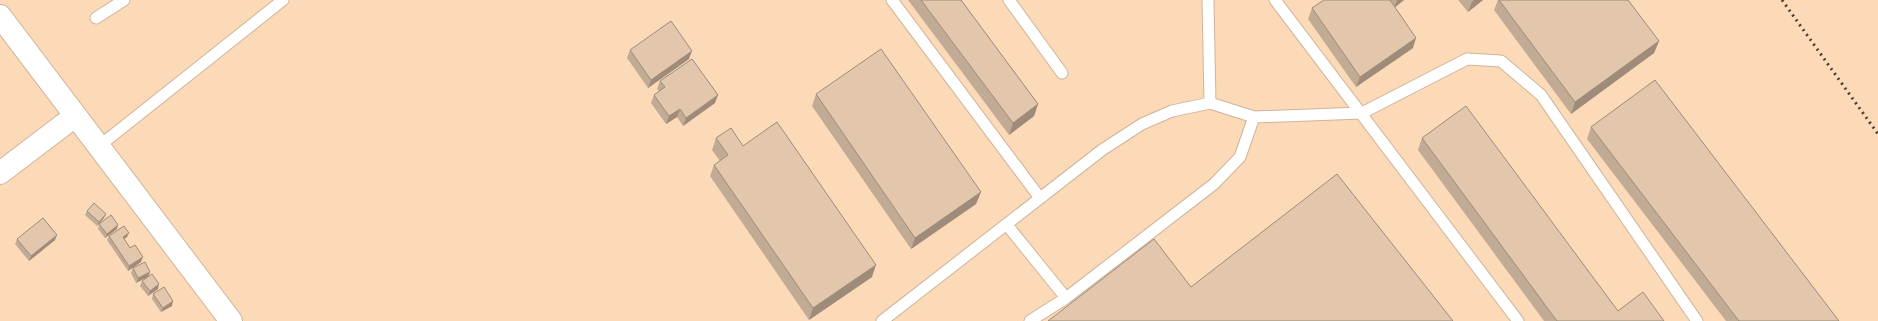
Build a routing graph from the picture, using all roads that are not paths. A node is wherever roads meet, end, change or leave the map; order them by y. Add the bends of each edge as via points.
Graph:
1 (124, 0) edge
2 (283, 0) edge
3 (892, 0) edge
4 (1009, 0) edge
5 (1208, 0) edge
6 (1276, 0) edge
7 (272, 4) edge
8 (0, 16) edge
9 (96, 18) dead end
10 (1062, 73) dead end
11 (1210, 103) junction
12 (1362, 113) junction
13 (75, 116) junction
14 (1254, 117) junction
15 (98, 147) junction
16 (0, 173) edge
17 (1040, 198) junction
18 (1006, 224) junction
19 (1066, 298) junction
20 (231, 321) edge
21 (882, 321) edge
22 (1030, 321) edge
23 (1518, 321) edge
24 (1697, 321) edge

1 - 9 lane
2 - 7 lane
3 - 17 lane
4 - 10 lane
5 - 11 lane
6 - 12 lane
7 - 15 lane
8 - 13 street
11 - 14 lane
11 - 17 lane via 1172,111 1142,124 1102,150
12 - 14 lane
12 - 23 lane
12 - 24 lane via 1467,59 1501,61 1541,95
13 - 15 street
13 - 16 street
14 - 19 lane via 1240,157 1214,184
15 - 20 street
17 - 18 lane
18 - 19 lane
18 - 21 lane
19 - 22 lane

